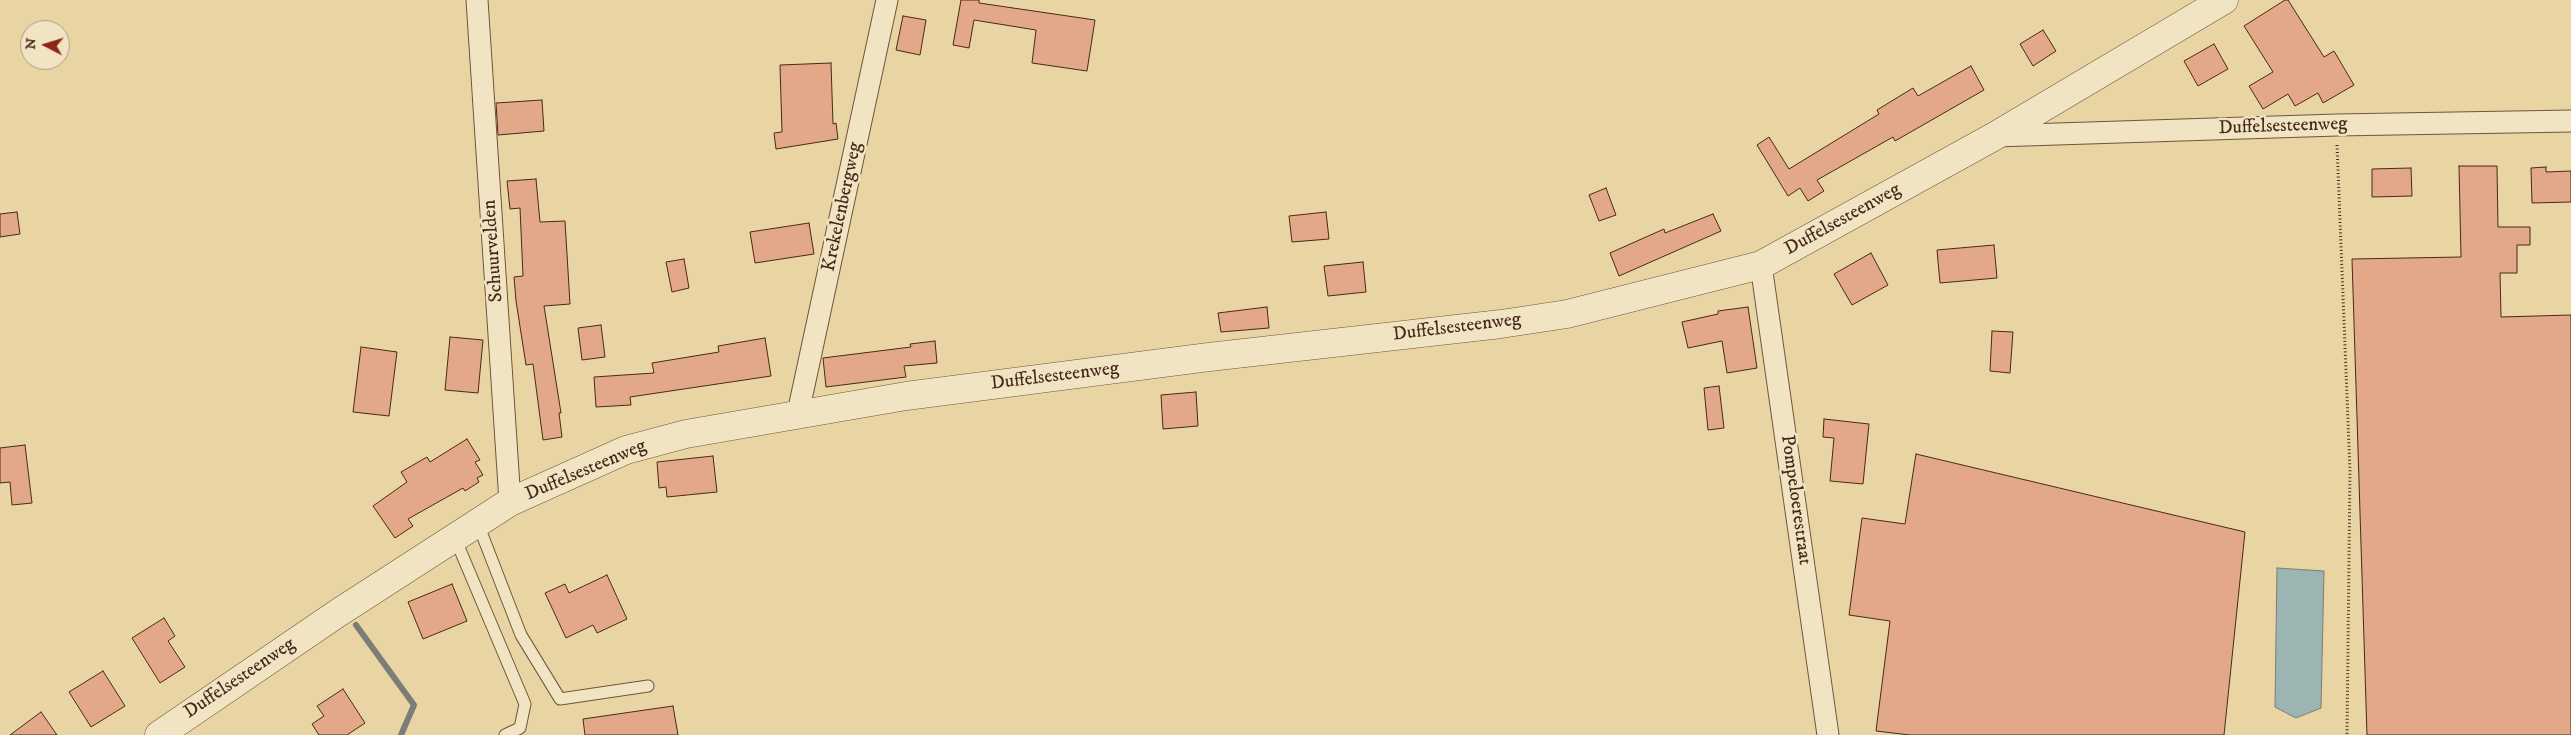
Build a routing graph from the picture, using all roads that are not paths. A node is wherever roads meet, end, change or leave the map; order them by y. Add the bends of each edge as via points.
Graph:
1 (476, 0) edge
2 (887, 0) edge
3 (2224, 0) edge
4 (2571, 121) edge
5 (1995, 136) junction
6 (1761, 265) junction
7 (798, 413) junction
8 (510, 502) junction
9 (478, 524) junction
10 (455, 538) junction
11 (648, 686) dead end
12 (159, 735) edge
13 (505, 735) edge
14 (1828, 735) edge

1 - 8 street, Schuurvelden
2 - 7 street, Krekelenbergweg
3 - 5 street, Duffelsesteenweg
4 - 5 street, Duffelsesteenweg
5 - 6 street, Duffelsesteenweg
6 - 7 street, Duffelsesteenweg via 1567,314 1209,356
6 - 14 street, Pompeloerestraat
7 - 8 street, Duffelsesteenweg via 686,434 626,450
8 - 9 street, Duffelsesteenweg
9 - 10 street, Duffelsesteenweg
9 - 11 lane via 522,635 560,699
10 - 12 street, Duffelsesteenweg
10 - 13 lane via 525,704 520,728

